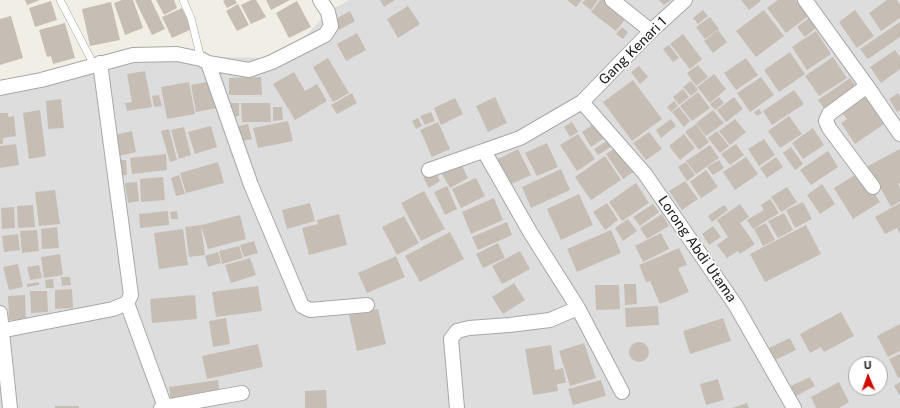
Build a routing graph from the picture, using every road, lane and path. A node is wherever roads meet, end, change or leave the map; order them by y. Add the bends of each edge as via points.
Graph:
1 (60, 0) edge
2 (183, 0) edge
3 (320, 0) edge
4 (612, 0) edge
5 (685, 0) edge
6 (805, 0) edge
7 (651, 31) junction
8 (205, 61) junction
9 (97, 64) junction
10 (867, 86) junction
11 (0, 88) edge
12 (582, 102) junction
13 (900, 134) edge
14 (484, 151) junction
15 (429, 170) dead end
16 (873, 187) dead end
17 (127, 303) junction
18 (367, 305) dead end
19 (578, 308) junction
20 (0, 313) edge
21 (1, 331) edge
22 (622, 392) dead end
23 (242, 393) dead end
24 (163, 407) edge
25 (10, 408) edge
26 (457, 408) edge
27 (794, 408) edge

1 - 9 lane
2 - 8 lane
3 - 8 street via 328,12 331,26 325,35 272,62 249,70
4 - 7 street
5 - 7 street, Gang Kenari 1
6 - 10 street
7 - 12 street, Gang Kenari 1
8 - 9 street via 177,54 133,55
8 - 18 street via 251,185 302,306 310,310
9 - 11 street via 41,80
9 - 17 street via 131,295
10 - 13 street
10 - 16 street via 829,114 826,121
12 - 14 street, Gang Kenari 1 via 520,138
12 - 27 street, Lorong Abdi Utama via 644,174 736,306
14 - 15 street, Gang Kenari 1
14 - 19 street via 530,232
17 - 21 street via 113,309
17 - 24 street
19 - 22 street
19 - 26 street via 550,320 469,328 457,332 451,339
20 - 21 street
21 - 25 street
23 - 24 street

